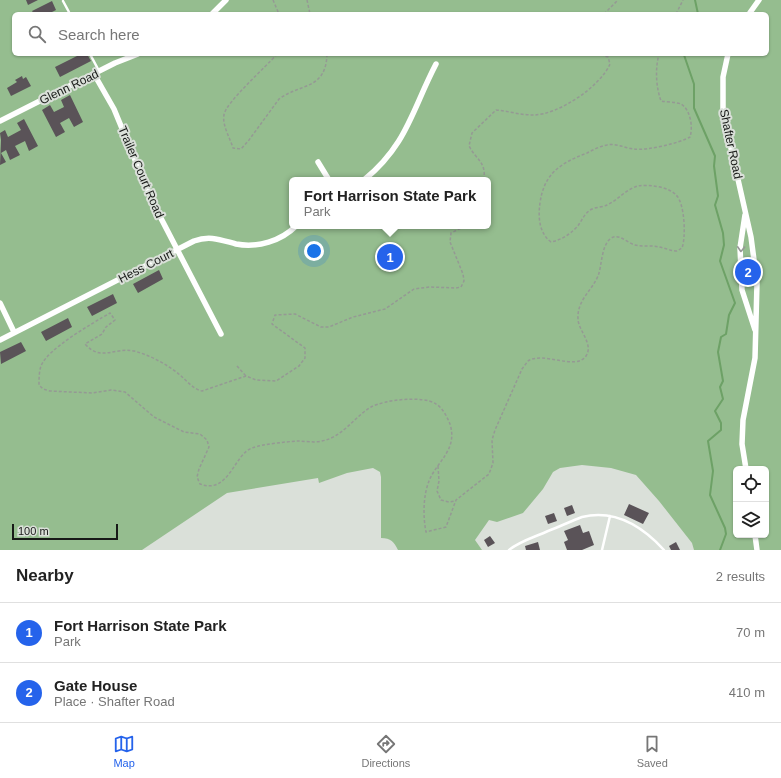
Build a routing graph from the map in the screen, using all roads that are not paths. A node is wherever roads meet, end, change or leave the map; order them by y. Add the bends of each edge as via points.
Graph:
1 (226, 0) edge
2 (759, 0) edge
3 (63, 1) edge
4 (69, 12) edge
5 (214, 12) edge
6 (750, 12) edge
7 (91, 56) edge
8 (134, 56) edge
9 (728, 56) edge
10 (436, 64) dead end
11 (97, 73) junction
12 (0, 121) edge
13 (318, 162) dead end
14 (327, 177) edge
15 (367, 177) edge
16 (746, 211) junction
17 (292, 229) edge
18 (178, 249) junction
19 (0, 303) edge
20 (14, 332) junction
21 (756, 333) junction
22 (221, 334) dead end
23 (0, 340) edge
24 (746, 466) edge
25 (610, 516) junction
26 (755, 538) edge
27 (509, 550) edge
28 (602, 550) edge
29 (664, 550) edge
30 (757, 550) edge

1 - 5 street
2 - 6 street
3 - 4 lane
7 - 11 lane
8 - 11 street, Glenn Road
9 - 16 street, Shafter Road via 722,84 722,113
10 - 15 street via 404,135 385,161
11 - 12 street, Glenn Road
11 - 18 street, Trailer Court Road via 148,192
13 - 14 street
16 - 21 street, Shafter Road via 755,266
16 -> 21 street, Shafter Road via 740,248 742,290
17 - 18 street, Hess Court via 282,237 263,244 239,244 219,238 207,238
18 - 20 street, Hess Court
18 - 22 street, Trailer Court Road
19 - 20 street
20 - 23 street, Hess Court
21 - 24 street, Shafter Road via 755,358 743,420 742,444
25 - 27 lane via 595,515 581,518 521,542
25 - 28 lane
25 - 29 lane via 640,528
26 - 30 street

